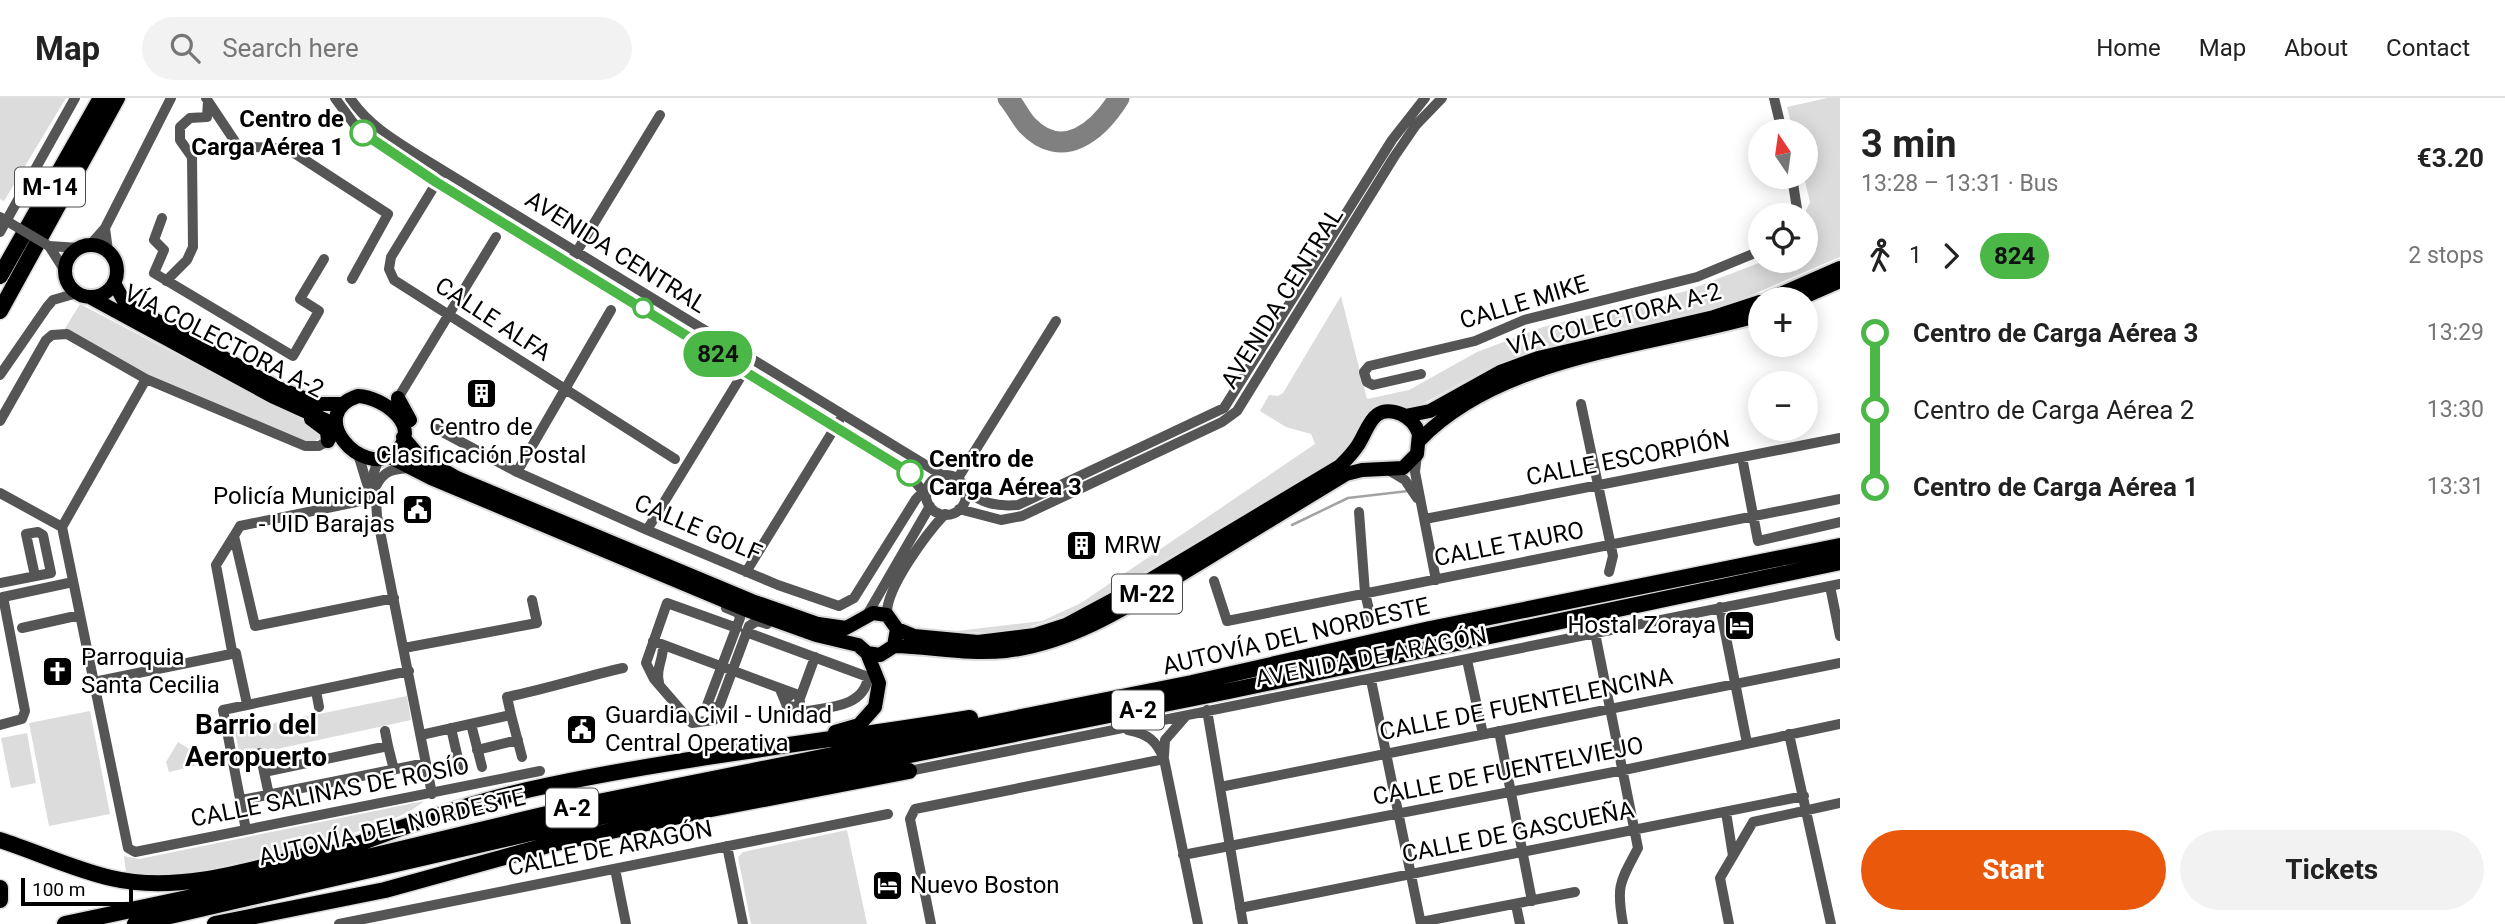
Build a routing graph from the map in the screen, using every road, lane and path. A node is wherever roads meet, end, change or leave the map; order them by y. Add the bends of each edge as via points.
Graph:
1 (75, 98) edge
2 (101, 98) edge
3 (117, 98) edge
4 (171, 98) edge
5 (335, 98) edge
6 (350, 98) edge
7 (1425, 98) edge
8 (1442, 98) edge
9 (1774, 98) edge
10 (207, 100) edge
11 (660, 115) dead end
12 (1779, 119) edge
13 (443, 172) junction
14 (436, 182) junction
15 (0, 217) edge
16 (162, 218) dead end
17 (106, 228) junction
18 (0, 232) edge
19 (496, 237) dead end
20 (41, 246) junction
21 (84, 246) junction
22 (108, 251) junction
23 (576, 252) junction
24 (1748, 256) edge
25 (324, 259) dead end
26 (569, 263) junction
27 (1840, 268) edge
28 (65, 271) junction
29 (0, 276) edge
30 (352, 279) dead end
31 (166, 281) junction
32 (1840, 281) edge
33 (114, 283) junction
34 (1796, 287) edge
35 (1818, 291) edge
36 (84, 295) junction
37 (0, 300) edge
38 (1748, 306) edge
39 (611, 310) dead end
40 (0, 311) edge
41 (447, 317) junction
42 (1748, 318) edge
43 (1056, 321) dead end
44 (751, 360) junction
45 (745, 370) junction
46 (1421, 374) dead end
47 (0, 375) edge
48 (146, 379) junction
49 (564, 390) junction
50 (395, 403) junction
51 (342, 404) junction
52 (1581, 404) dead end
53 (843, 416) junction
54 (1405, 416) junction
55 (0, 421) edge
56 (836, 426) junction
57 (437, 429) dead end
58 (334, 433) junction
59 (403, 437) junction
60 (1840, 438) edge
61 (1361, 441) junction
62 (1419, 447) junction
63 (358, 454) junction
64 (384, 457) junction
65 (1742, 457) junction
66 (674, 459) dead end
67 (412, 467) junction
68 (1385, 470) junction
69 (517, 472) junction
70 (942, 475) junction
71 (457, 478) junction
72 (958, 478) junction
73 (376, 486) junction
74 (1598, 486) junction
75 (965, 490) junction
76 (0, 493) edge
77 (927, 497) junction
78 (371, 499) junction
79 (1840, 499) edge
80 (1421, 503) junction
81 (959, 509) junction
82 (1359, 512) dead end
83 (945, 514) junction
84 (377, 516) junction
85 (1755, 517) junction
86 (1425, 519) junction
87 (1840, 522) edge
88 (62, 527) junction
89 (647, 530) junction
90 (237, 531) junction
91 (571, 538) junction
92 (1611, 545) junction
93 (1840, 545) edge
94 (1840, 562) edge
95 (746, 572) junction
96 (1609, 572) dead end
97 (35, 576) dead end
98 (243, 576) junction
99 (1436, 580) junction
100 (219, 581) junction
101 (1214, 581) dead end
102 (73, 582) junction
103 (0, 583) edge
104 (1835, 585) edge
105 (1365, 593) junction
106 (394, 598) junction
107 (532, 600) dead end
108 (1720, 607) junction
109 (80, 615) junction
110 (887, 615) junction
111 (1371, 618) dead end
112 (862, 620) junction
113 (22, 628) dead end
114 (897, 629) junction
115 (1430, 629) junction
116 (741, 630) junction
117 (1595, 633) junction
118 (816, 635) junction
119 (1840, 636) edge
120 (894, 646) junction
121 (660, 647) junction
122 (404, 648) junction
123 (862, 649) junction
124 (236, 653) junction
125 (815, 657) junction
126 (1467, 660) junction
127 (1840, 663) edge
128 (623, 668) dead end
129 (727, 669) junction
130 (409, 671) junction
131 (1190, 677) junction
132 (1371, 680) junction
133 (94, 682) junction
134 (660, 684) junction
135 (1736, 685) junction
136 (316, 691) junction
137 (791, 697) junction
138 (247, 704) junction
139 (319, 707) dead end
140 (1611, 709) junction
141 (1207, 710) junction
142 (511, 715) junction
143 (1188, 715) junction
144 (471, 723) junction
145 (1840, 724) edge
146 (0, 725) edge
147 (451, 728) junction
148 (1122, 729) junction
149 (385, 731) dead end
150 (1499, 731) junction
151 (1483, 734) junction
152 (1789, 734) junction
153 (421, 735) junction
154 (518, 740) junction
155 (1747, 743) junction
156 (388, 746) junction
157 (753, 749) junction
158 (477, 750) junction
159 (260, 753) dead end
160 (848, 753) junction
161 (1385, 753) junction
162 (522, 757) dead end
163 (1164, 759) junction
164 (426, 763) junction
165 (482, 767) dead end
166 (394, 770) junction
167 (1624, 770) junction
168 (540, 771) dead end
169 (909, 771) junction
170 (264, 772) junction
171 (461, 772) dead end
172 (1220, 787) junction
173 (1511, 792) junction
174 (432, 794) junction
175 (269, 795) junction
176 (1804, 796) junction
177 (242, 800) junction
178 (1840, 803) edge
179 (1806, 810) junction
180 (1726, 812) junction
181 (888, 814) dead end
182 (1398, 814) junction
183 (0, 830) edge
184 (246, 830) junction
185 (1635, 830) junction
186 (0, 840) edge
187 (365, 841) junction
188 (727, 846) junction
189 (1229, 846) junction
190 (34, 851) junction
191 (1522, 852) junction
192 (436, 855) junction
193 (1183, 855) junction
194 (1733, 856) junction
195 (615, 869) junction
196 (1411, 874) junction
197 (267, 881) junction
198 (0, 888) edge
199 (1574, 892) dead end
200 (0, 900) edge
201 (1532, 901) junction
202 (1516, 905) junction
203 (1240, 908) junction
204 (369, 921) edge
205 (1840, 922) edge
206 (1421, 923) edge
207 (65, 924) edge
208 (135, 924) edge
209 (208, 924) edge
210 (215, 924) edge
211 (268, 924) edge
212 (339, 924) edge
213 (626, 924) edge
214 (743, 924) edge
215 (931, 924) edge
216 (1198, 924) edge
217 (1242, 924) edge
218 (1520, 924) edge
219 (1623, 924) edge
220 (1729, 924) edge
221 (1831, 924) edge

1 - 18 street
2 - 29 highway, M-14
3 - 20 highway, M-14 via 72,177
4 - 17 street
5 - 14 street, AVENIDA CENTRAL via 357,128
6 - 13 street, AVENIDA CENTRAL via 379,130
7 - 75 street, AVENIDA CENTRAL via 1392,140 1224,408 1018,505 984,503
8 - 81 street, AVENIDA CENTRAL via 1394,157 1237,411 1022,516 1001,520
9 - 12 street
10 - 30 street via 238,146 288,149 388,215
10 - 31 street via 207,117 190,118 180,127 180,141 192,156 193,247
11 - 23 street
13 - 14 street, CALLE ALFA
13 - 23 street, AVENIDA CENTRAL
14 - 26 street, AVENIDA CENTRAL
14 - 41 street, CALLE ALFA via 391,257 389,269 394,280
15 - 20 street, bridge
16 - 31 street via 154,240 164,250 154,273
17 - 21 street
17 - 22 street
19 - 41 street
20 - 21 street
20 - 28 street
20 - 37 highway, M-14
20 - 40 highway
21 - 22 main road
21 - 28 main road via 71,254
22 - 33 main road via 116,262
23 - 26 street
23 - 44 street, AVENIDA CENTRAL
24 - 46 street, CALLE MIKE via 1697,277 1524,320 1475,341 1369,366 1364,372 1373,386
25 - 31 street via 300,299 319,311 293,356
26 - 45 street, AVENIDA CENTRAL
27 - 34 main road
28 - 36 main road via 68,284
32 - 35 main road
33 - 36 main road via 104,293
33 - 51 main road, VÍA COLECTORA A-2 via 125,303 278,388 319,404
36 - 47 street via 53,300
36 - 58 main road, VÍA COLECTORA A-2
38 - 54 main road, VÍA COLECTORA A-2 / M-22 via 1551,354 1500,372 1430,411
39 - 49 street
41 - 49 street, CALLE ALFA
41 - 50 street
42 - 62 main road, M-22 via 1602,353 1508,383 1440,419
43 - 72 street
44 - 45 street
44 - 53 street, AVENIDA CENTRAL
45 - 56 street, AVENIDA CENTRAL
45 - 89 street
48 - 55 street via 67,334 52,335
48 - 58 street via 305,446 318,446
48 - 88 street
49 - 66 street, CALLE ALFA
49 - 69 street
50 - 51 main road via 358,396
50 - 59 main road
50 - 71 main road via 411,422 418,446
51 - 58 main road
52 - 74 street
53 - 56 street
53 - 70 street, AVENIDA CENTRAL
54 - 61 main road, M-22 via 1390,412 1376,416 1365,427
54 - 62 main road via 1414,423
56 - 77 street, AVENIDA CENTRAL via 904,468
56 - 95 street
57 - 69 street, CALLE GOLF
58 - 63 main road
59 - 64 main road via 398,448
59 - 71 main road via 419,456
60 - 65 street, CALLE ESCORPIÓN
61 - 68 main road via 1364,455
61 - 114 main road, M-22 via 1340,466 1148,582 1066,625 978,642 914,636
62 - 68 main road, M-22 via 1403,468
62 - 80 street via 1415,472
63 - 64 main road
63 - 78 street
64 - 67 main road
64 - 73 street via 374,472
65 - 74 street, CALLE ESCORPIÓN
65 - 85 street
67 - 73 street via 391,469
67 - 91 main road
68 - 80 street via 1405,480
68 - 120 main road, M-22 via 1346,474 1153,591 1037,646 977,653
69 - 89 street, CALLE GOLF
70 - 72 street
70 - 77 street
71 - 112 main road via 752,601 840,629
72 - 75 street
73 - 84 street
74 - 86 street, CALLE ESCORPIÓN
74 - 92 street
75 - 81 street
76 - 88 street
77 - 83 street
77 - 95 street, CALLE GOLF via 908,512 848,604 830,605
77 - 112 street
78 - 84 street
78 - 90 street
79 - 85 street, CALLE TAURO
80 - 86 street
81 - 83 street
82 - 105 street
83 - 110 street via 926,536 888,601
84 - 106 street
85 - 87 street via 1758,541
85 - 92 street, CALLE TAURO
86 - 99 street
88 - 102 street
89 - 95 street, CALLE GOLF
90 - 98 street
90 - 100 street via 216,565
91 - 116 street via 593,552 738,613
91 - 118 main road
92 - 96 street
92 - 99 street, CALLE TAURO
93 - 115 highway, AUTOVÍA DEL NORDESTE / A-2
94 - 192 highway, AUTOVÍA DEL NORDESTE / A-2 via 600,817
97 - 103 street
98 - 100 street
98 - 106 street via 255,626
99 - 105 street, CALLE TAURO
100 - 124 street via 232,652
101 - 105 street, CALLE TAURO via 1227,621
102 - 109 street
102 - 146 street via 3,597 25,711 17,722
104 - 108 street, AVENIDA DE ARAGÓN
104 - 119 street
105 - 111 street
106 - 122 street
107 - 122 street via 537,623
108 - 117 street, AVENIDA DE ARAGÓN
108 - 135 street
109 - 113 street
109 - 133 street
110 - 112 main road
110 - 114 main road
112 - 123 main road
114 - 120 main road
115 - 131 highway
115 - 160 highway, AUTOVÍA DEL NORDESTE / A-2
116 - 118 street via 757,621 800,635
116 - 121 street via 667,603
116 - 125 street
116 - 129 street
117 - 126 street, AVENIDA DE ARAGÓN
117 - 140 street
118 - 123 main road
120 - 123 main road via 880,655
121 - 129 street
121 - 134 street
121 - 134 street via 646,663
122 - 130 street
123 - 157 main road via 879,683 875,707 859,725
124 - 133 street
124 - 138 street
125 - 137 street
125 - 137 street via 868,677 865,691 850,703 802,712
126 - 132 street, AVENIDA DE ARAGÓN
126 - 151 street
127 - 135 street, CALLE DE FUENTELENCINA
128 - 142 street via 507,697
129 - 134 street via 707,705 718,709 712,721 692,723
129 - 137 street
130 - 136 street
130 - 153 street
131 - 157 highway via 949,721
131 - 160 highway via 862,745
132 - 141 street, AVENIDA DE ARAGÓN
132 - 161 street
133 - 184 street, CALLE SALINAS DE ROSÍO via 128,848 135,852
135 - 140 street, CALLE DE FUENTELENCINA
135 - 155 street
136 - 138 street
136 - 139 street
138 - 177 street via 223,710
140 - 150 street, CALLE DE FUENTELENCINA
140 - 167 street
141 - 143 street, AVENIDA DE ARAGÓN
141 - 172 street
142 - 144 street
142 - 154 street
143 - 148 street, AVENIDA DE ARAGÓN
143 - 163 street via 1165,740
144 - 147 street
144 - 158 street
145 - 152 street, CALLE DE FUENTELVIEJO
147 - 153 street
147 - 171 street
148 - 163 street via 1147,734
148 - 169 street, AVENIDA DE ARAGÓN
149 - 156 street
150 - 151 street, CALLE DE FUENTELENCINA
150 - 173 street
151 - 161 street, CALLE DE FUENTELENCINA
152 - 155 street, CALLE DE FUENTELVIEJO
152 - 176 street
153 - 164 street
154 - 158 street
154 - 162 street
155 - 167 street, CALLE DE FUENTELVIEJO
156 - 166 street
156 - 170 street
157 - 187 highway via 548,785
158 - 165 street
159 - 170 street
160 - 197 highway, AUTOVÍA DEL NORDESTE / A-2 via 593,803
161 - 172 street, CALLE DE FUENTELENCINA
161 - 182 street
163 - 193 street
163 - 215 street via 915,809 910,819
164 - 166 street
164 - 174 street
166 - 175 street
167 - 173 street, CALLE DE FUENTELVIEJO
167 - 185 street
168 - 174 street, CALLE SALINAS DE ROSÍO
169 - 210 highway via 706,810 540,847 385,890
169 - 211 highway via 648,827 424,889
170 - 175 street
172 - 189 street
173 - 182 street, CALLE DE FUENTELVIEJO
173 - 191 street
174 - 184 street, CALLE SALINAS DE ROSÍO
175 - 177 street
176 - 179 street
176 - 180 street, CALLE DE GASCUEÑA
177 - 184 street
178 - 179 street
179 - 194 street via 1753,822
179 - 221 street
180 - 185 street, CALLE DE GASCUEÑA
180 - 194 street
181 - 188 street, CALLE DE ARAGÓN
182 - 189 street, CALLE DE FUENTELVIEJO
182 - 196 street
183 - 190 highway
185 - 191 street, CALLE DE GASCUEÑA
185 - 219 street via 1639,848 1620,880 1618,894
186 - 190 highway
187 - 190 highway via 238,872 170,882 113,878
187 - 197 highway
188 - 195 street, CALLE DE ARAGÓN
188 - 214 street
189 - 193 street, CALLE DE FUENTELVIEJO
189 - 203 street
191 - 196 street, CALLE DE GASCUEÑA
191 - 201 street
192 - 208 highway, AUTOVÍA DEL NORDESTE / A-2
192 - 209 highway via 384,875
193 - 216 street
194 - 220 street via 1720,878
195 - 204 street, CALLE DE ARAGÓN
195 - 213 street
196 - 203 street, CALLE DE GASCUEÑA
196 - 206 street
197 - 207 highway, AUTOVÍA DEL NORDESTE / A-2
198 - 200 highway
199 - 201 street
201 - 202 street
202 - 206 street
202 - 218 street
203 - 217 street
204 - 212 street, CALLE DE ARAGÓN
205 - 221 street

